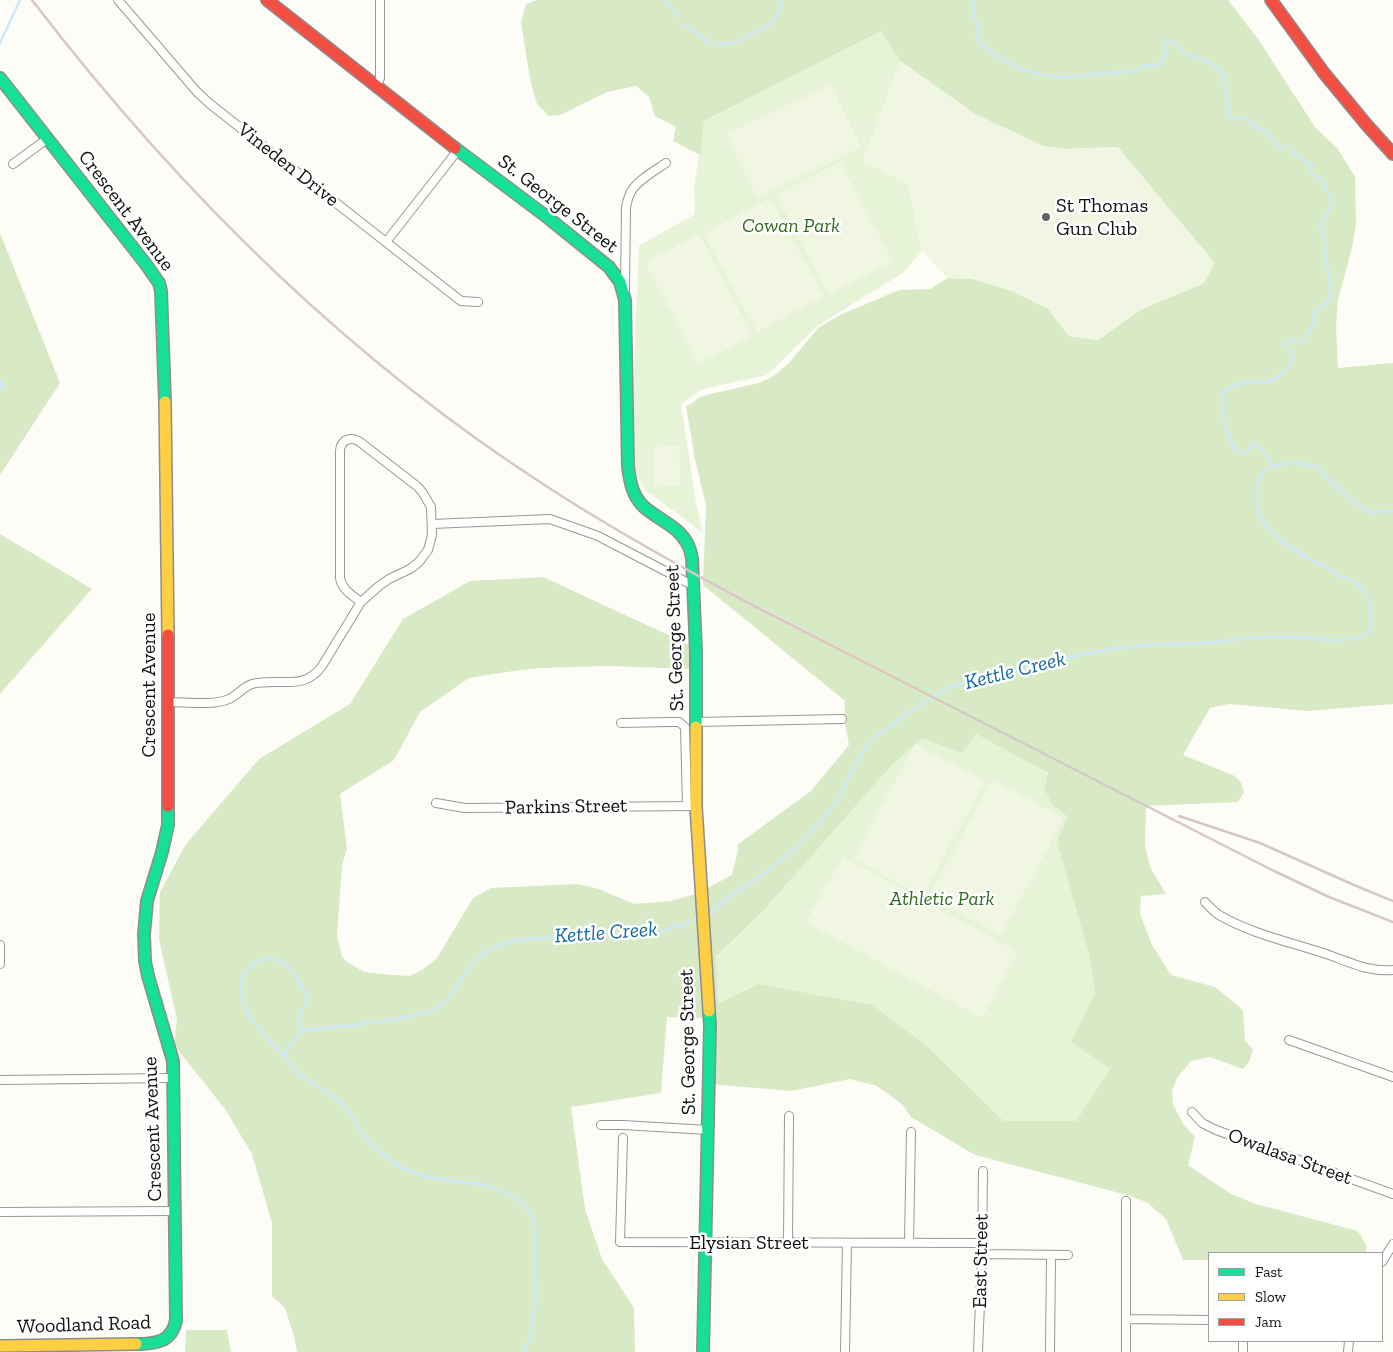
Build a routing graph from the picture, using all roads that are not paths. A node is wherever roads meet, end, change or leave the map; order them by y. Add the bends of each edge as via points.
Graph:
1 (119, 0) edge
2 (267, 0) edge
3 (380, 0) edge
4 (1271, 0) edge
5 (0, 78) edge
6 (377, 86) junction
7 (48, 138) junction
8 (458, 150) junction
9 (1393, 154) edge
10 (666, 163) dead end
11 (13, 164) dead end
12 (386, 242) junction
13 (625, 300) junction
14 (478, 302) dead end
15 (432, 524) junction
16 (694, 586) junction
17 (361, 602) junction
18 (169, 702) junction
19 (842, 719) dead end
20 (696, 722) junction
21 (621, 723) dead end
22 (436, 803) dead end
23 (692, 806) junction
24 (1205, 902) dead end
25 (0, 945) edge
26 (0, 964) edge
27 (1393, 970) edge
28 (1290, 1040) dead end
29 (173, 1078) junction
30 (1393, 1078) edge
31 (0, 1080) edge
32 (1192, 1112) dead end
33 (789, 1116) dead end
34 (601, 1125) dead end
35 (708, 1130) junction
36 (911, 1132) dead end
37 (623, 1138) dead end
38 (983, 1171) dead end
39 (1393, 1194) edge
40 (1126, 1202) dead end
41 (175, 1211) junction
42 (0, 1212) edge
43 (705, 1242) junction
44 (909, 1242) junction
45 (788, 1243) junction
46 (847, 1243) junction
47 (982, 1243) junction
48 (1393, 1244) edge
49 (982, 1254) junction
50 (1068, 1255) dead end
51 (1051, 1256) junction
52 (1383, 1260) edge
53 (1126, 1320) junction
54 (1208, 1320) edge
55 (168, 1337) joint
56 (0, 1346) edge
57 (703, 1352) edge
58 (845, 1352) edge
59 (978, 1352) edge
60 (1050, 1352) edge
61 (1126, 1352) edge

1 - 12 street, Vineden Drive via 197,92
2 - 6 main road, St. George Street
3 - 6 street via 380,78
4 - 9 main road via 1324,72
5 - 7 main road, Crescent Avenue
6 - 8 main road, St. George Street
7 - 11 street
7 - 18 main road, Crescent Avenue via 150,269 162,291
8 - 12 street
8 - 13 main road, St. George Street via 609,267 622,286
10 - 13 street via 630,192 626,208
12 - 14 street, Vineden Drive via 461,301
13 - 16 main road, St. George Street via 630,484 643,506 680,533 686,542 692,558
15 - 16 street via 550,519 598,536
15 - 17 street via 431,542 419,562 394,576
15 - 17 street via 431,507 418,487 357,440 347,439 342,443 340,578 346,591
16 - 20 main road, St. George Street
17 - 18 street via 312,677 296,682 252,684 218,702
18 - 29 main road, Crescent Avenue via 168,825 147,901 144,934 146,968 172,1055
19 - 20 street
20 - 23 main road, St. George Street
21 - 23 street via 679,722 685,727
22 - 23 street, Parkins Street via 465,808
23 - 35 main road, St. George Street via 710,1025
24 - 27 street via 1221,916 1256,931 1359,967
25 - 26 street
28 - 30 street
29 - 31 street
29 - 41 main road, Crescent Avenue
32 - 39 street, Owalasa Street via 1202,1123 1216,1130
33 - 45 street
34 - 35 street
35 - 43 main road, St. George Street
36 - 44 street
37 - 43 street, Elysian Street via 620,1242
38 - 47 street, East Street
40 - 53 street
41 - 42 street
41 - 55 main road, Crescent Avenue via 176,1320
43 - 45 street, Elysian Street
43 - 57 main road, St. George Street
44 - 46 street, Elysian Street
44 - 47 street, Elysian Street
45 - 46 street, Elysian Street
46 - 58 street
47 - 49 street, East Street
48 - 52 street
49 - 51 street
49 - 59 street, East Street
50 - 51 street
51 - 60 street
53 - 54 street
53 - 61 street
55 - 56 main road, Woodland Road via 147,1344

